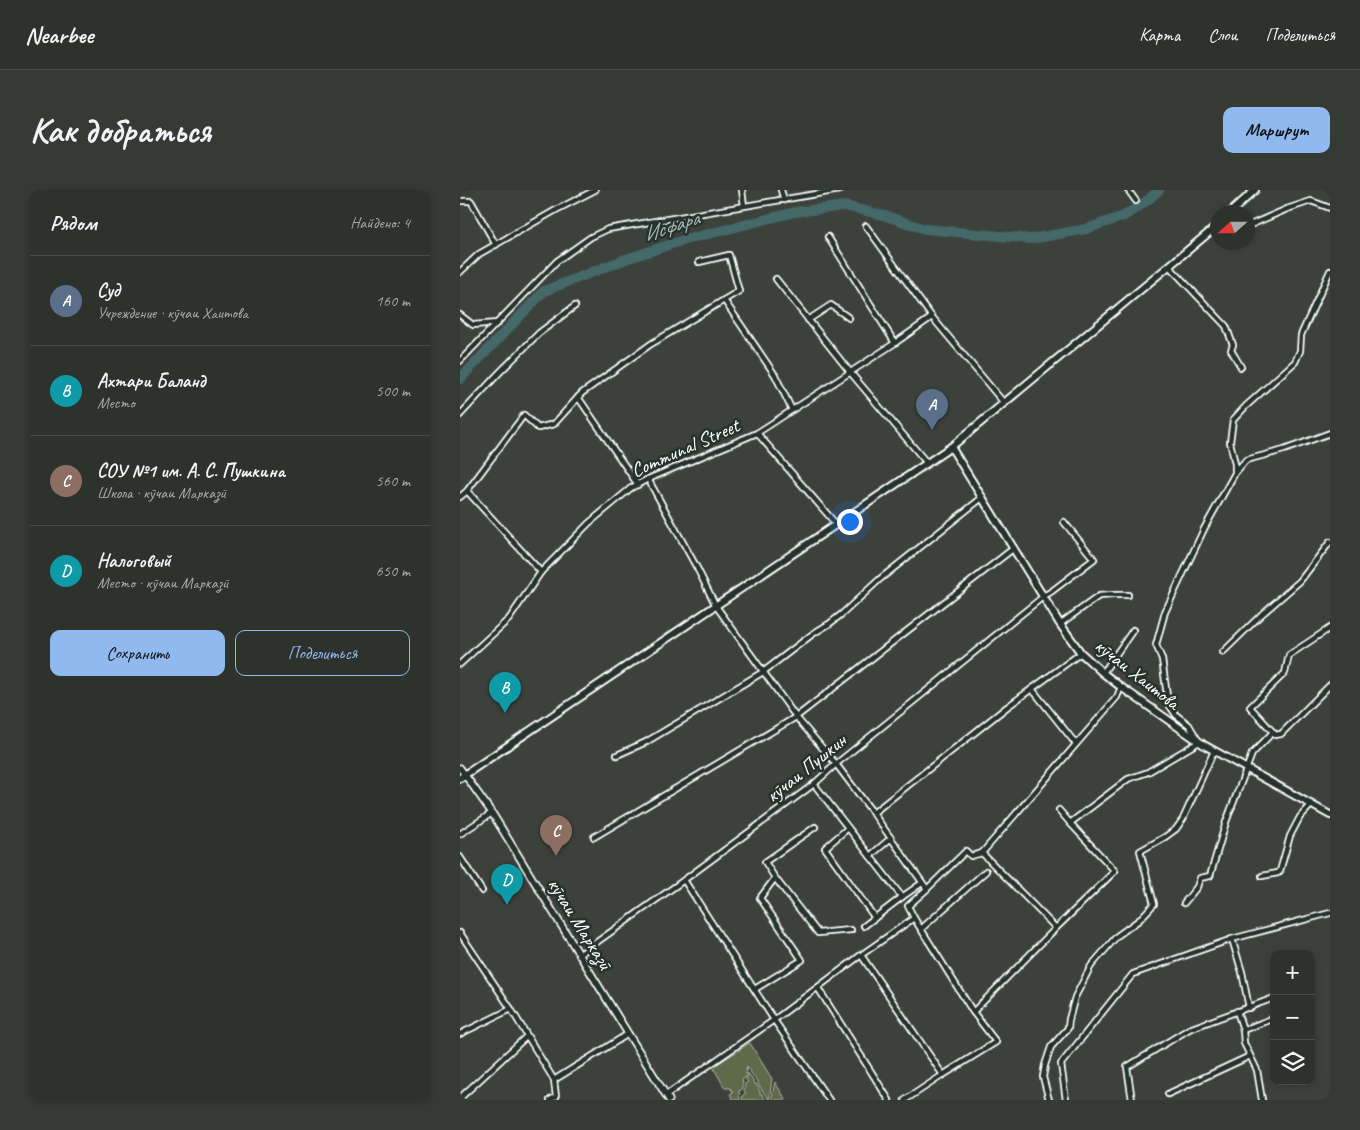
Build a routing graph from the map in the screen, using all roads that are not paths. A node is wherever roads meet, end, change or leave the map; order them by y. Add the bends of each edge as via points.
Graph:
1 (595, 190) edge
2 (742, 190) edge
3 (781, 190) edge
4 (840, 190) edge
5 (1128, 190) edge
6 (1256, 190) edge
7 (784, 200) junction
8 (460, 201) edge
9 (1136, 201) dead end
10 (1239, 205) edge
11 (744, 206) junction
12 (1330, 208) edge
13 (1255, 223) edge
14 (866, 226) dead end
15 (1210, 232) edge
16 (828, 237) dead end
17 (496, 245) junction
18 (699, 262) dead end
19 (1169, 266) junction
20 (1330, 271) edge
21 (460, 272) edge
22 (776, 279) dead end
23 (724, 300) junction
24 (575, 306) dead end
25 (460, 315) edge
26 (932, 317) junction
27 (849, 318) dead end
28 (808, 320) junction
29 (498, 323) junction
30 (895, 343) junction
31 (460, 361) edge
32 (1242, 367) dead end
33 (850, 372) junction
34 (578, 398) junction
35 (1004, 403) junction
36 (792, 410) junction
37 (460, 415) edge
38 (757, 433) junction
39 (1330, 433) edge
40 (951, 447) junction
41 (927, 463) junction
42 (1234, 473) junction
43 (648, 479) junction
44 (638, 485) junction
45 (467, 491) junction
46 (460, 497) edge
47 (983, 497) junction
48 (1064, 522) dead end
49 (836, 524) junction
50 (1330, 542) edge
51 (1014, 548) junction
52 (541, 572) junction
53 (1128, 595) dead end
54 (1044, 596) junction
55 (716, 606) junction
56 (1060, 624) junction
57 (1330, 628) edge
58 (1133, 630) dead end
59 (1223, 652) dead end
60 (1081, 653) junction
61 (460, 664) edge
62 (763, 672) junction
63 (1103, 673) junction
64 (1330, 684) edge
65 (1121, 687) junction
66 (1032, 689) junction
67 (796, 718) junction
68 (1273, 732) junction
69 (1199, 742) junction
70 (1076, 744) junction
71 (1214, 751) junction
72 (617, 755) dead end
73 (836, 764) junction
74 (460, 768) edge
75 (1246, 768) junction
76 (462, 776) edge
77 (814, 784) junction
78 (1312, 804) junction
79 (1059, 810) dead end
80 (492, 813) junction
81 (873, 813) junction
82 (1330, 815) edge
83 (1070, 823) junction
84 (816, 827) dead end
85 (848, 828) junction
86 (460, 834) edge
87 (594, 837) dead end
88 (891, 838) junction
89 (982, 853) junction
90 (870, 856) junction
91 (460, 857) edge
92 (986, 871) dead end
93 (1262, 876) dead end
94 (776, 878) junction
95 (684, 880) junction
96 (922, 882) junction
97 (927, 889) junction
98 (482, 891) dead end
99 (902, 897) junction
100 (1184, 902) dead end
101 (1330, 913) edge
102 (875, 918) junction
103 (914, 918) junction
104 (864, 926) dead end
105 (1056, 928) junction
106 (921, 929) junction
107 (851, 930) dead end
108 (460, 933) edge
109 (1232, 940) junction
110 (580, 954) junction
111 (861, 955) junction
112 (818, 988) junction
113 (755, 989) junction
114 (1270, 1000) edge
115 (1249, 1008) junction
116 (510, 1009) junction
117 (1237, 1011) junction
118 (972, 1012) junction
119 (774, 1020) junction
120 (1270, 1020) edge
121 (1243, 1030) junction
122 (460, 1034) edge
123 (628, 1034) junction
124 (527, 1036) junction
125 (1250, 1056) junction
126 (943, 1075) junction
127 (554, 1080) junction
128 (1168, 1094) dead end
129 (461, 1098) edge
130 (668, 1098) edge
131 (550, 1100) edge
132 (829, 1100) edge
133 (889, 1100) edge
134 (905, 1100) edge
135 (1049, 1100) edge
136 (1066, 1100) edge
137 (1132, 1100) edge
138 (1262, 1100) edge

1 - 17 street
2 - 11 street
3 - 7 street
4 - 7 street
5 - 9 street
6 - 10 main road
7 - 11 street
8 - 17 street via 471,201
11 - 29 street via 608,229 591,237 557,260
12 - 13 street via 1311,201
14 - 26 street
15 - 19 main road
16 - 30 street
17 - 21 street
18 - 23 street via 729,255 739,291
19 - 32 street via 1226,326 1233,345 1231,350
19 - 35 main road
20 - 42 street via 1301,335 1295,362 1233,420 1230,442
22 - 28 street
23 - 34 street via 651,344
23 - 36 street via 775,375
24 - 37 street via 539,333
25 - 29 street via 473,325
26 - 30 street, Communal Street
26 - 35 street
27 - 28 street via 831,305
28 - 33 street
29 - 31 street
30 - 33 street, Communal Street
33 - 36 street, Communal Street
33 - 41 street
34 - 44 street
34 - 45 street via 554,424 538,428 524,415
35 - 40 main road
36 - 38 street, Communal Street
38 - 43 street, Communal Street
38 - 49 street
39 - 42 street via 1246,460
40 - 41 main road
40 - 47 main road, кӯчаи Хаитова
41 - 49 main road
42 - 69 street via 1165,612 1156,645 1162,659 1168,703 1189,725
43 - 44 street, Communal Street
43 - 55 street
44 - 52 street, Communal Street via 589,523
45 - 46 street
45 - 52 street
47 - 51 main road, кӯчаи Хаитова
47 - 62 street via 880,579 842,614
48 - 54 street, кӯчаи Пушкин via 1094,558
49 - 55 main road
50 - 59 street via 1300,581
51 - 54 main road, кӯчаи Хаитова
51 - 67 street
52 - 61 street, Communal Street via 510,619
53 - 56 street via 1099,596
54 - 56 main road, кӯчаи Хаитова
54 - 73 street, кӯчаи Пушкин
55 - 62 street
55 - 76 main road
56 - 60 main road, кӯчаи Хаитова
57 - 68 street via 1288,655 1285,673 1250,706
58 - 63 street
60 - 63 main road, кӯчаи Хаитова
60 - 66 street
62 - 67 street
62 - 72 street via 646,742
63 - 65 main road, кӯчаи Хаитова
64 - 68 street via 1281,734
65 - 69 main road, кӯчаи Хаитова
65 - 70 street via 1118,697
66 - 70 street
66 - 81 street
67 - 73 street
67 - 87 street
68 - 75 street via 1252,754
69 - 71 main road, кӯчаи Хаитова
69 - 83 street via 1128,780
70 - 89 street
71 - 75 main road, кӯчаи Хаитова
71 - 135 street via 1176,829 1140,851 1154,904 1117,936 1091,966 1075,997 1068,1028 1051,1047 1045,1065 1043,1077
73 - 77 street, кӯчаи Пушкин
73 - 81 street
74 - 76 main road, кӯчаи Марказӣ
75 - 78 main road, кӯчаи Хаитова
75 - 100 street via 1210,876 1200,878
76 - 80 main road, кӯчаи Марказӣ
77 - 85 street
77 - 95 street, кӯчаи Пушкин
78 - 82 main road, кӯчаи Хаитова
78 - 93 street via 1300,817 1290,836 1280,871
79 - 83 street
80 - 86 street
80 - 110 main road, кӯчаи Марказӣ
81 - 88 street
83 - 105 street via 1115,871
84 - 94 street via 765,862
85 - 90 street
85 - 102 street via 825,848
88 - 90 street
88 - 96 street
89 - 97 street via 971,856 966,851
89 - 105 street
90 - 99 street
91 - 98 street
92 - 106 street
94 - 107 street via 818,933
94 - 113 street via 760,898 802,960
95 - 110 street, кӯчаи Пушкин
95 - 113 street
96 - 97 street
96 - 99 street
97 - 103 street via 908,906
99 - 102 street
101 - 109 street
102 - 104 street
103 - 106 street
103 - 111 street
105 - 118 street
106 - 118 street
108 - 116 street
109 - 115 street
109 - 136 street via 1133,974 1061,1064
110 - 123 main road, кӯчаи Марказӣ
111 - 112 street
111 - 126 street
112 - 119 street
112 - 133 street
113 - 119 street
114 - 115 street
115 - 117 street
116 - 122 street
116 - 124 street
117 - 121 street
117 - 137 street via 1189,1029 1127,1067
118 - 126 street via 996,1042
119 - 130 street
119 - 132 street
120 - 121 street
121 - 125 street
123 - 127 street
123 - 130 main road, кӯчаи Марказӣ
124 - 127 street
124 - 129 street
125 - 128 street
125 - 138 street via 1257,1070
126 - 134 street
127 - 131 street via 556,1097

